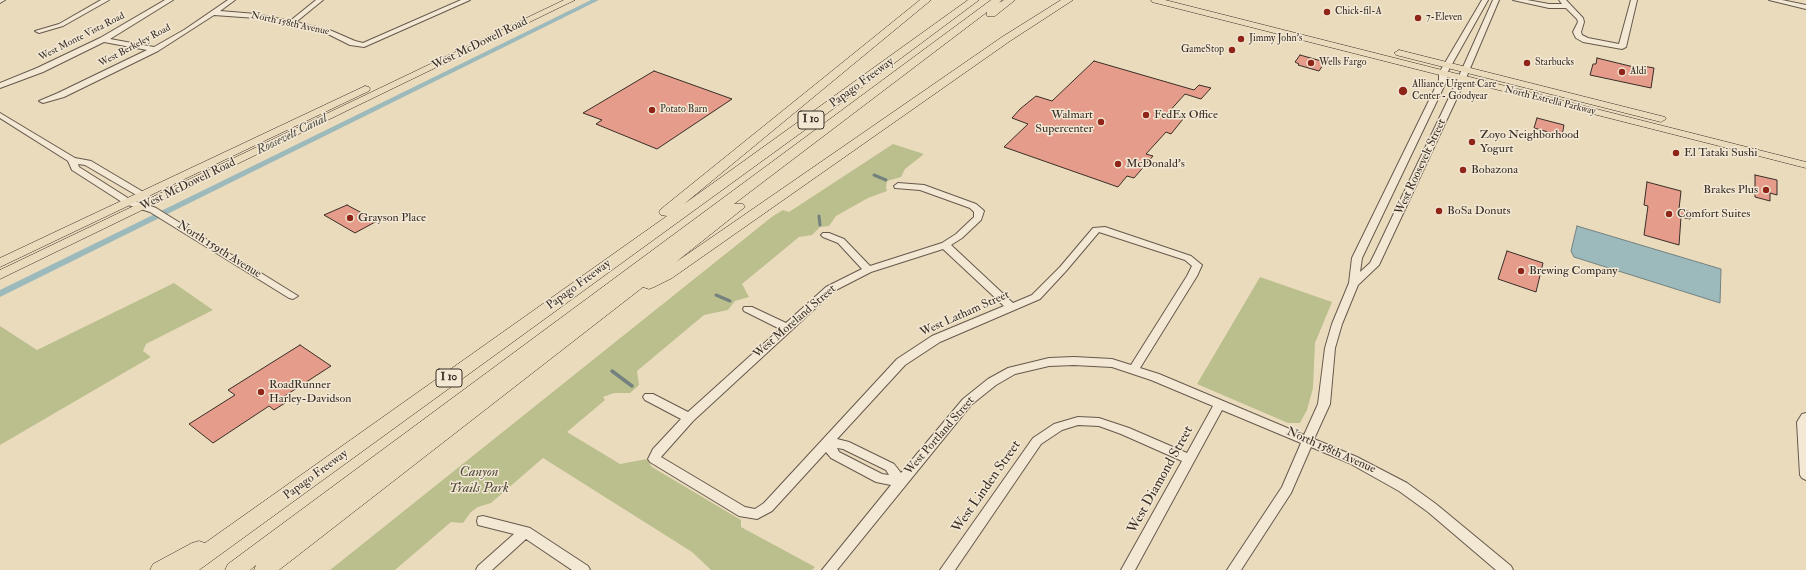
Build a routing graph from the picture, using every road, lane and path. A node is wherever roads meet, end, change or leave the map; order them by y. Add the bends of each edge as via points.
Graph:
1 (106, 0) edge
2 (170, 0) edge
3 (232, 0) edge
4 (320, 0) edge
5 (467, 0) edge
6 (553, 0) edge
7 (560, 0) edge
8 (571, 0) edge
9 (926, 0) edge
10 (974, 0) edge
11 (997, 0) edge
12 (1010, 0) edge
13 (1068, 0) edge
14 (1155, 0) edge
15 (1188, 0) edge
16 (1485, 0) edge
17 (1496, 0) edge
18 (1516, 0) edge
19 (1562, 0) edge
20 (1634, 0) edge
21 (1772, 0) edge
22 (1806, 7) edge
23 (1571, 8) junction
24 (214, 13) junction
25 (530, 19) junction
26 (291, 23) junction
27 (1274, 26) junction
28 (39, 31) dead end
29 (103, 40) junction
30 (155, 49) junction
31 (1446, 69) junction
32 (1464, 74) junction
33 (0, 86) edge
34 (43, 101) dead end
35 (1592, 111) junction
36 (0, 115) edge
37 (1676, 123) junction
38 (1730, 145) junction
39 (1806, 157) edge
40 (72, 160) junction
41 (1806, 165) edge
42 (898, 186) dead end
43 (143, 200) junction
44 (128, 202) junction
45 (826, 235) dead end
46 (646, 237) junction
47 (946, 245) junction
48 (0, 263) edge
49 (868, 270) junction
50 (0, 275) edge
51 (1354, 283) junction
52 (293, 296) dead end
53 (623, 296) junction
54 (1010, 306) junction
55 (748, 309) dead end
56 (787, 328) junction
57 (1134, 369) junction
58 (649, 397) dead end
59 (1220, 404) junction
60 (1806, 417) edge
61 (689, 418) junction
62 (1308, 440) junction
63 (826, 442) junction
64 (1190, 459) junction
65 (1806, 475) edge
66 (900, 481) junction
67 (758, 514) joint
68 (253, 520) junction
69 (483, 521) dead end
70 (525, 532) junction
71 (160, 570) edge
72 (183, 570) edge
73 (235, 570) edge
74 (264, 570) edge
75 (483, 570) edge
76 (583, 570) edge
77 (829, 570) edge
78 (947, 570) edge
79 (1128, 570) edge
80 (1234, 570) edge
81 (1506, 570) edge

1 - 28 street via 61,25
2 - 29 street, West Monte Vista Road
3 - 24 street, West Berkeley Road
4 - 26 street
5 - 26 street, North 158th Avenue via 364,45 353,43 330,32
6 - 43 main road, West McDowell Road
7 - 25 main road via 533,13 529,16
8 - 25 main road, West McDowell Road
9 - 46 highway via 661,216
10 - 46 highway, Papago Freeway / I 10
11 - 73 highway
12 - 53 highway, Papago Freeway / I 10
13 - 53 highway via 1006,39 667,275
14 - 27 main road, North Estrella Parkway
15 - 27 main road, North Estrella Parkway
16 - 31 street, West Roosevelt Street
17 - 32 street, West Roosevelt Street
18 - 23 street via 1534,6
19 - 23 street
20 - 23 street via 1622,47 1581,38 1577,32 1580,18
21 - 22 street
24 - 26 street, North 158th Avenue via 256,16
24 - 30 street, West Berkeley Road
25 - 43 main road, West McDowell Road
27 - 31 main road, North Estrella Parkway
29 - 30 street
29 - 33 street, West Monte Vista Road
30 - 34 street, West Berkeley Road
31 - 32 main road, North Estrella Parkway
31 - 51 street, West Roosevelt Street via 1357,258
32 - 35 main road, North Estrella Parkway
32 - 37 main road, North Estrella Parkway
32 - 51 street, West Roosevelt Street via 1374,265
35 - 37 main road via 1599,108 1664,124
35 - 38 main road, North Estrella Parkway
36 - 40 street, North 159th Avenue
37 - 39 main road, North Estrella Parkway
38 - 39 main road via 1731,141 1782,154
38 - 41 main road, North Estrella Parkway
40 - 43 street, North 159th Avenue via 88,163
40 - 44 street, North 159th Avenue via 75,168
42 - 47 street, West Moreland Street via 921,187 973,206 979,211 978,218
43 - 44 main road, West McDowell Road
43 - 50 main road, West McDowell Road
43 - 52 street, North 159th Avenue via 165,217
44 - 48 main road, West McDowell Road
45 - 49 street via 841,241
46 - 68 highway, Papago Freeway / I 10
47 - 49 street, West Moreland Street
47 - 54 street
49 - 56 street, West Moreland Street via 830,289
51 - 62 street, West Roosevelt Street via 1332,338 1324,404
53 - 74 highway, Papago Freeway / I 10
54 - 57 street, West Latham Street via 1036,297 1096,230 1102,229 1188,258 1197,265 1192,276
54 - 63 street, West Latham Street via 936,339 914,352 901,362
55 - 56 street
56 - 61 street, West Moreland Street
57 - 59 street, North 158th Avenue
57 - 66 street, West Portland Street via 1106,362 1074,361 1049,362 1012,371 992,382 966,402
58 - 61 street
59 - 62 street, North 158th Avenue
59 - 64 street, West Diamond Street
60 - 65 street via 1803,422
61 - 67 street, West Moreland Street via 657,452 654,460 743,512
62 - 80 street, West Roosevelt Street via 1287,490
62 - 81 street, North 158th Avenue via 1353,460 1403,487
63 - 66 street via 841,459 880,479
63 - 67 street, West Latham Street via 768,507
64 - 78 street, West Linden Street via 1098,422 1078,421 1058,427 1037,441
64 - 79 street, West Diamond Street
66 - 77 street, West Portland Street
68 - 71 highway
68 - 72 highway, Papago Freeway / I 10
69 - 70 street
70 - 75 street
70 - 76 street

